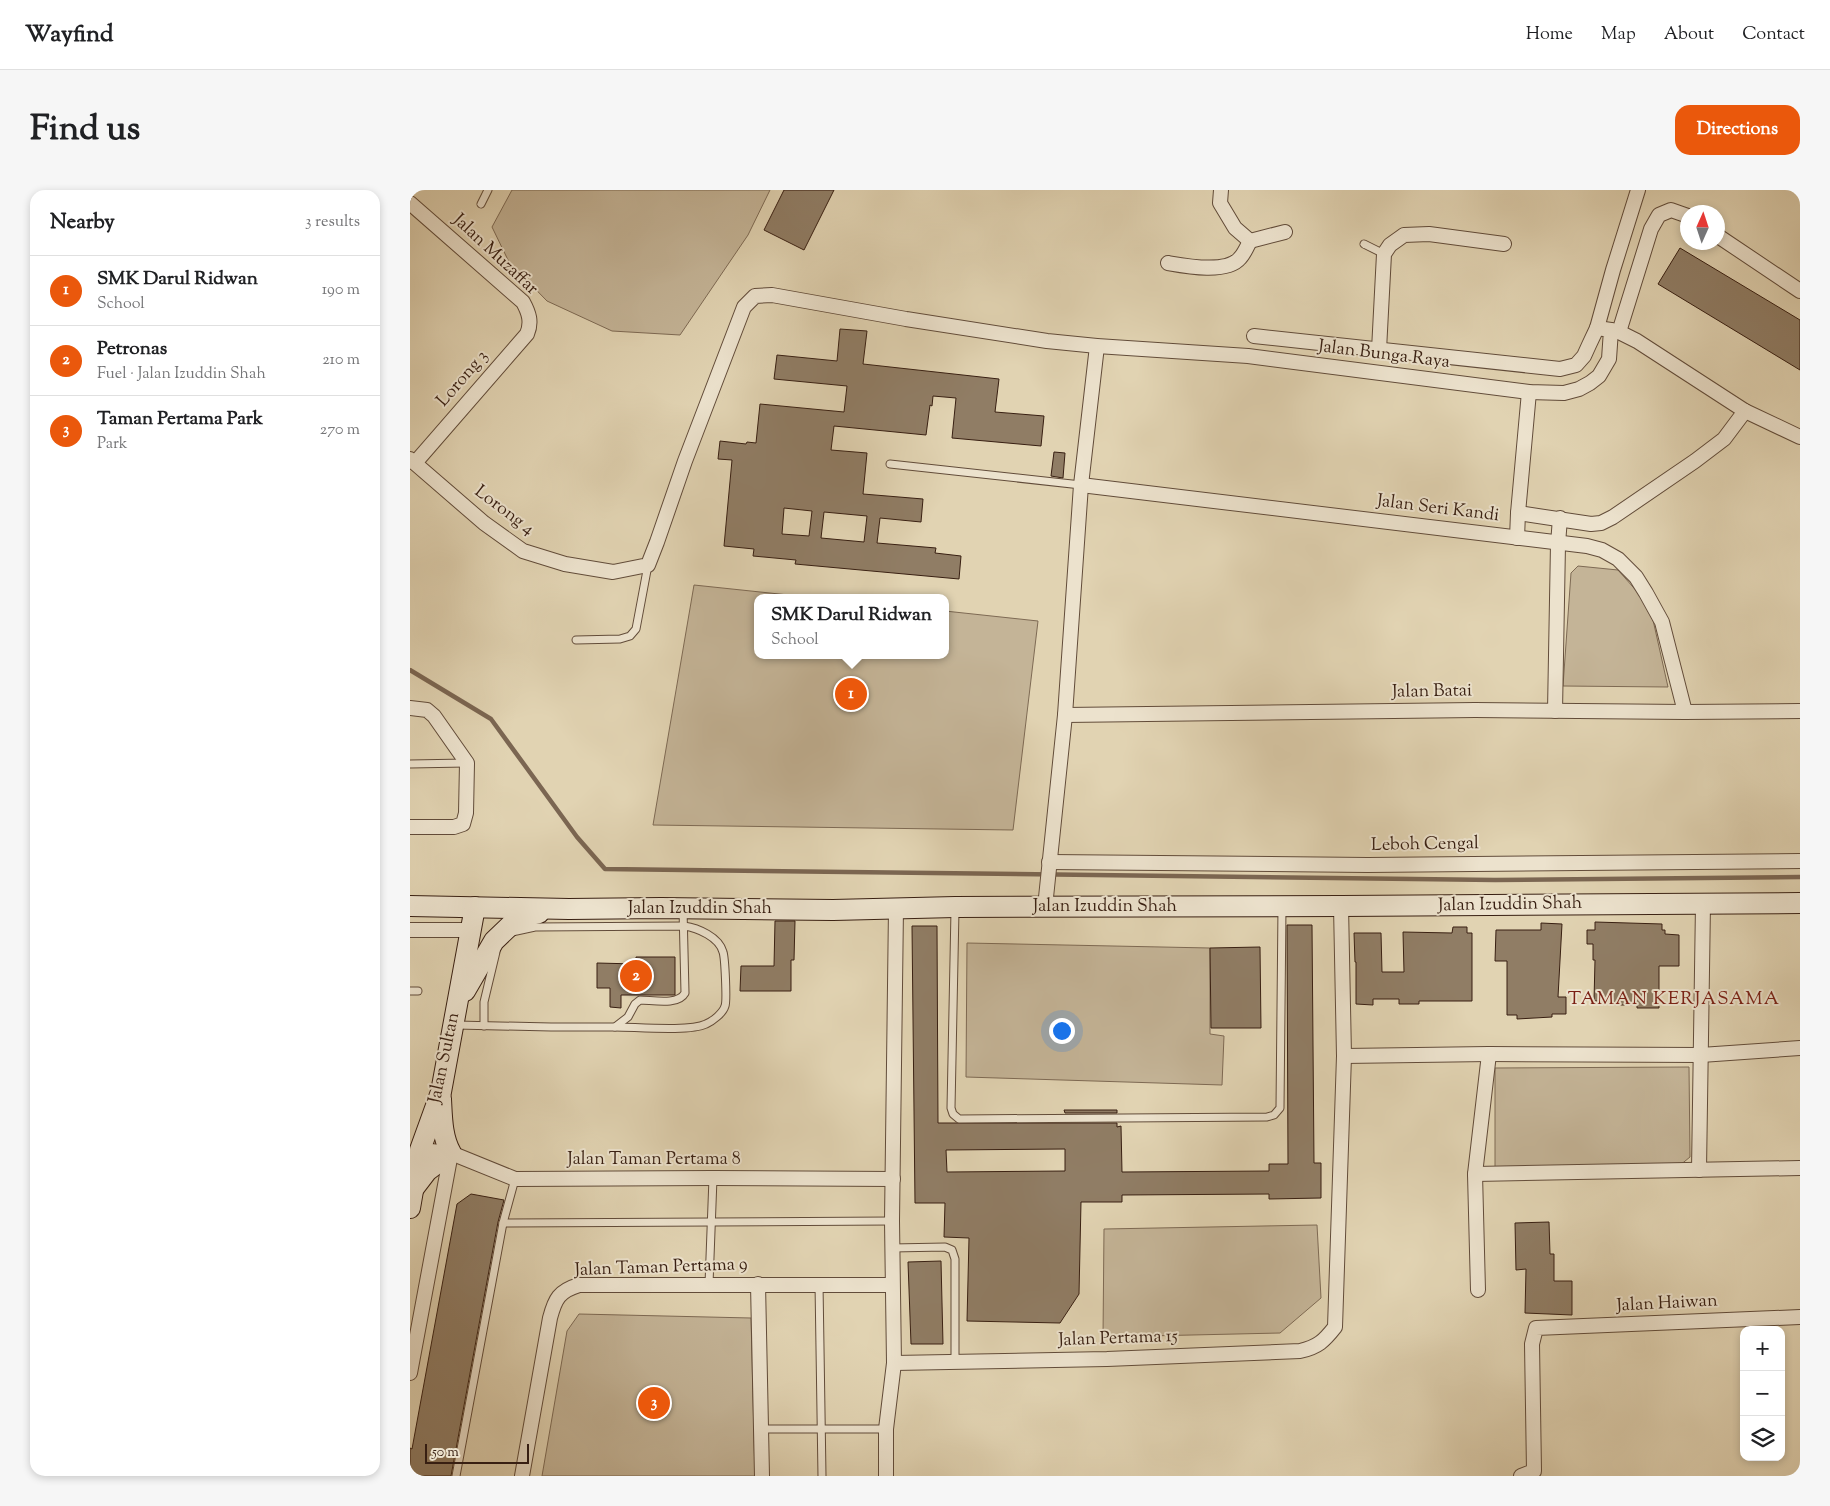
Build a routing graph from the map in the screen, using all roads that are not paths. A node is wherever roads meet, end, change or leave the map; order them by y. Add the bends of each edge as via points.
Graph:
1 (488, 190) edge
2 (1221, 190) edge
3 (1638, 190) edge
4 (410, 203) edge
5 (480, 204) dead end
6 (1680, 213) edge
7 (1285, 232) dead end
8 (1250, 241) junction
9 (1725, 241) edge
10 (1364, 244) dead end
11 (1504, 244) dead end
12 (1384, 254) junction
13 (1168, 263) dead end
14 (1800, 291) edge
15 (530, 316) joint
16 (1596, 328) junction
17 (1615, 331) junction
18 (1254, 336) dead end
19 (1097, 346) junction
20 (1378, 350) junction
21 (1529, 392) junction
22 (1745, 411) junction
23 (1800, 437) edge
24 (413, 461) edge
25 (890, 464) dead end
26 (1081, 485) junction
27 (1518, 513) junction
28 (1560, 518) junction
29 (1517, 538) junction
30 (1558, 544) junction
31 (648, 565) junction
32 (576, 640) dead end
33 (410, 708) edge
34 (1555, 710) junction
35 (1800, 711) edge
36 (1685, 712) junction
37 (1065, 715) junction
38 (467, 763) junction
39 (410, 764) edge
40 (410, 827) edge
41 (1800, 861) edge
42 (1048, 870) junction
43 (1800, 903) edge
44 (1703, 904) junction
45 (410, 906) edge
46 (1341, 906) junction
47 (475, 907) junction
48 (955, 907) junction
49 (1045, 907) junction
50 (1282, 907) junction
51 (896, 908) junction
52 (569, 909) junction
53 (683, 917) junction
54 (410, 930) edge
55 (470, 930) junction
56 (410, 991) edge
57 (418, 991) dead end
58 (457, 1004) junction
59 (453, 1025) junction
60 (484, 1026) junction
61 (615, 1027) junction
62 (1800, 1048) edge
63 (1490, 1054) junction
64 (1344, 1056) junction
65 (1701, 1056) junction
66 (441, 1092) junction
67 (420, 1150) junction
68 (451, 1153) junction
69 (1800, 1168) edge
70 (1699, 1170) junction
71 (1475, 1174) junction
72 (713, 1178) junction
73 (514, 1179) junction
74 (892, 1179) junction
75 (412, 1199) edge
76 (892, 1221) junction
77 (712, 1222) junction
78 (503, 1223) junction
79 (892, 1248) junction
80 (709, 1284) junction
81 (758, 1284) junction
82 (819, 1284) junction
83 (892, 1285) junction
84 (1478, 1290) dead end
85 (1800, 1317) edge
86 (955, 1362) junction
87 (894, 1363) junction
88 (410, 1373) edge
89 (761, 1429) junction
90 (822, 1429) junction
91 (886, 1429) junction
92 (456, 1476) edge
93 (522, 1476) edge
94 (762, 1476) edge
95 (822, 1476) edge
96 (886, 1476) edge
97 (1520, 1476) edge

1 - 5 lane
2 - 8 street via 1220,203 1235,228
3 - 16 street, Jalan Bunga Raya
4 - 15 street, Jalan Muzaffar via 523,302
6 - 17 street, Jalan Bunga Raya via 1671,210 1659,214
7 - 8 street
8 - 13 street via 1240,260 1228,266 1197,268
9 - 14 street
10 - 12 lane
11 - 12 street via 1429,234 1404,235
12 - 20 street
15 - 24 street, Lorong 3 via 528,334
16 - 17 street
16 - 20 street, Jalan Bunga Raya via 1584,356 1576,365 1560,369
17 - 21 street, Jalan Bunga Raya via 1609,359 1599,376 1590,383 1564,393
17 - 22 street via 1637,341
18 - 20 street, Jalan Bunga Raya
19 - 21 street, Jalan Bunga Raya via 1248,356
19 - 26 street
19 - 31 street, Jalan Bunga Raya via 906,319 772,295 755,296 744,307
21 - 27 street
22 - 23 street
22 - 28 street via 1724,439 1613,517 1591,524
24 - 31 street, Lorong 4 via 484,523 523,551 565,564 613,572
25 - 26 lane
26 - 29 street, Jalan Seri Kandi
26 - 37 street
27 - 28 street
27 - 29 street
28 - 30 street
29 - 30 street, Jalan Seri Kandi
30 - 34 street
30 - 36 street, Jalan Seri Kandi via 1602,550 1618,559 1636,577 1662,622
31 - 32 lane via 636,628 630,636
33 - 38 street via 427,710 434,716
34 - 36 street, Jalan Batai
34 - 37 street, Jalan Batai
35 - 36 street, Jalan Batai
37 - 42 street
38 - 39 lane
38 - 40 street via 463,824
41 - 42 street, Leboh Cengal
42 - 49 street
43 - 44 main road, Jalan Izuddin Shah
44 - 46 main road, Jalan Izuddin Shah
44 - 65 street
45 - 47 main road, Jalan Izuddin Shah
46 - 50 main road, Jalan Izuddin Shah
46 - 64 street
47 - 52 main road, Jalan Izuddin Shah
47 - 55 main road, Jalan Sultan
48 - 49 main road, Jalan Izuddin Shah
48 - 50 lane via 951,1108 959,1119 1274,1115 1280,1108
48 - 51 main road, Jalan Izuddin Shah
49 - 50 main road, Jalan Izuddin Shah
51 - 53 main road, Jalan Izuddin Shah
51 - 74 street
52 - 53 main road, Jalan Izuddin Shah
52 - 58 main road via 518,918 487,951
53 - 60 lane via 516,930 498,945 484,1002
53 - 61 lane via 683,997 677,1000 640,1000 628,1017
53 - 61 lane via 712,938 723,952 725,1006 707,1024 693,1028
54 - 55 street
55 - 58 main road, Jalan Sultan
56 - 57 lane
58 - 59 main road, Jalan Sultan
59 - 60 lane
59 - 66 main road, Jalan Sultan
60 - 61 lane
62 - 65 street
63 - 64 street
63 - 65 street
63 - 71 street
64 - 86 street, Jalan Pertama 15 via 1335,1327 1314,1348 1107,1359
65 - 70 street
66 - 67 main road, Jalan Sultan
66 - 68 main road via 444,1133
67 - 68 street, Jalan Taman Pertama 8
67 - 75 main road, Jalan Sultan
68 - 73 street, Jalan Taman Pertama 8
68 - 75 main road via 427,1170
68 - 88 street
69 - 70 street
70 - 71 street
71 - 84 street
72 - 73 street, Jalan Taman Pertama 8
72 - 74 street, Jalan Taman Pertama 8
72 - 77 lane
73 - 78 lane
74 - 76 street
76 - 77 lane
76 - 79 street
77 - 78 lane
77 - 80 lane
78 - 92 lane
79 - 83 street
79 - 86 lane via 946,1247 952,1250
80 - 81 street, Jalan Taman Pertama 9
80 - 93 street, Jalan Taman Pertama 9 via 579,1285 559,1295 550,1318
81 - 82 street, Jalan Taman Pertama 9
81 - 89 street
82 - 83 street, Jalan Taman Pertama 9
82 - 90 lane
83 - 87 street
85 - 97 street, Jalan Haiwan via 1536,1328 1532,1344 1534,1471
86 - 87 street, Jalan Pertama 15
87 - 91 street
89 - 90 lane
89 - 94 street
90 - 91 lane
90 - 95 lane
91 - 96 street

